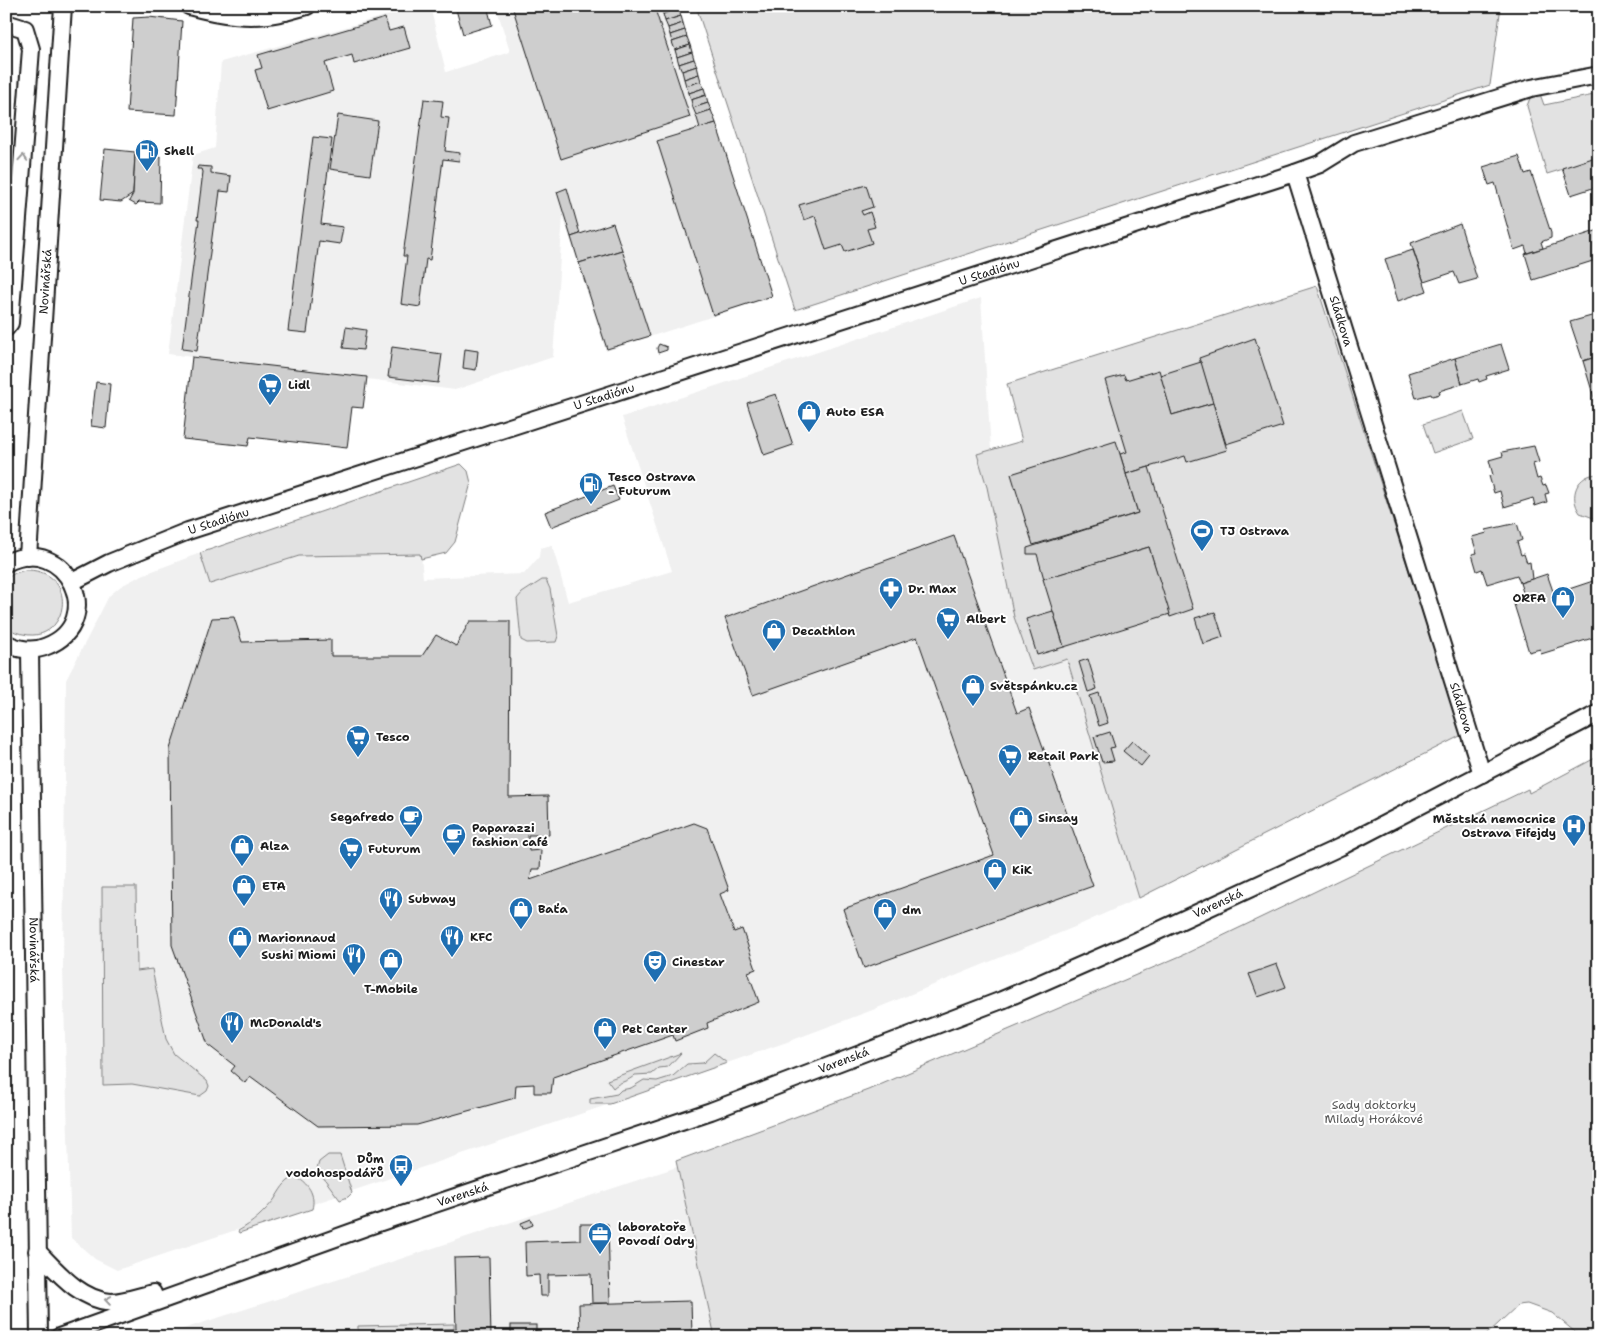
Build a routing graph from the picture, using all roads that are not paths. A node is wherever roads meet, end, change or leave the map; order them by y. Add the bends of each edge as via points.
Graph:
1 (63, 6) edge
2 (189, 6) edge
3 (307, 6) edge
4 (286, 9) edge
5 (6, 23) edge
6 (1599, 75) edge
7 (1295, 173) junction
8 (13, 209) edge
9 (6, 328) edge
10 (28, 557) junction
11 (6, 564) edge
12 (72, 582) junction
13 (6, 643) edge
14 (30, 650) junction
15 (1599, 713) edge
16 (1482, 774) junction
17 (36, 1251) junction
18 (207, 1283) junction
19 (39, 1337) edge
20 (59, 1337) edge

1 - 10 street, Novinářská
2 - 4 street via 246,17 264,17
3 - 4 street
8 -> 5 street via 31,49 25,29
6 - 7 street via 1531,88 1354,143 1320,164
7 - 12 street, U Stadiónu via 188,531 108,563
7 - 16 street, Sládkova
8 - 9 street via 10,323
10 - 11 street
10 - 12 street via 55,564
12 - 14 street via 77,608 68,631 53,644
13 - 14 street
14 - 17 street, Novinářská
15 - 16 street, Varenská
16 - 18 street, Varenská via 1407,814 1219,903 1002,1000 712,1111
18 -> 17 street via 112,1302 88,1296
17 - 19 street, Novinářská
18 - 20 street, Varenská

